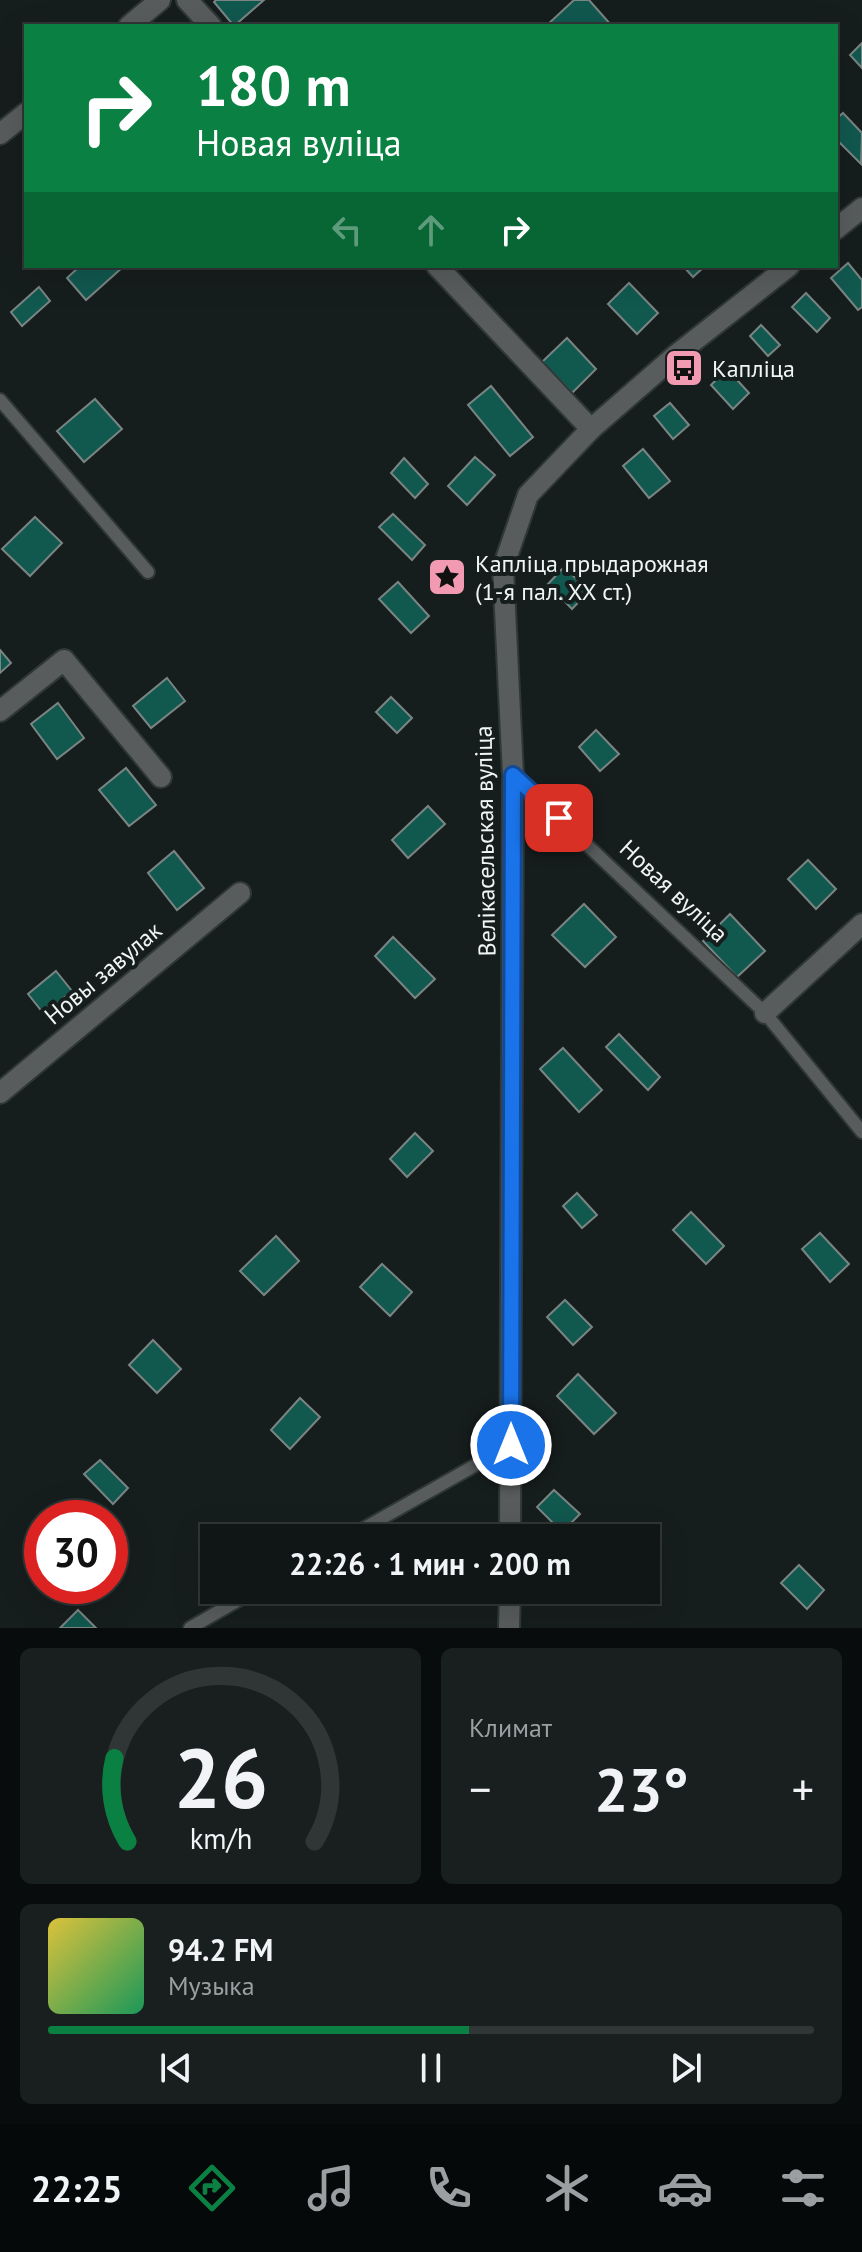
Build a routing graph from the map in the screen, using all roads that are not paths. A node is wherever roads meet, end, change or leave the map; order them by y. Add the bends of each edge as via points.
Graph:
1 (160, 0) edge
2 (187, 0) edge
3 (131, 24) edge
4 (209, 24) edge
5 (24, 115) edge
6 (0, 134) edge
7 (862, 208) edge
8 (838, 227) edge
9 (439, 268) edge
10 (786, 268) edge
11 (0, 400) edge
12 (591, 429) junction
13 (148, 572) dead end
14 (0, 711) edge
15 (513, 775) junction
16 (161, 777) dead end
17 (240, 893) dead end
18 (862, 924) edge
19 (765, 1013) junction
20 (0, 1093) edge
21 (862, 1132) edge
22 (511, 1445) junction
23 (372, 1524) edge
24 (510, 1524) edge
25 (232, 1604) edge
26 (510, 1604) edge
27 (190, 1628) edge
28 (509, 1628) edge

1 - 3 street
2 - 4 street
5 - 6 street
7 - 8 street
9 - 12 street
10 - 12 street, Велікасельская вуліца
11 - 13 lane
12 - 15 street, Велікасельская вуліца via 528,495 503,568
14 - 16 street via 64,660
15 - 19 lane, Новая вуліца
15 - 22 street, Велікасельская вуліца
17 - 20 street, Новы завулак
18 - 19 street
19 - 21 lane, Новая вуліца
22 - 23 lane
22 - 24 street, Велікасельская вуліца
25 - 27 lane
26 - 28 street

